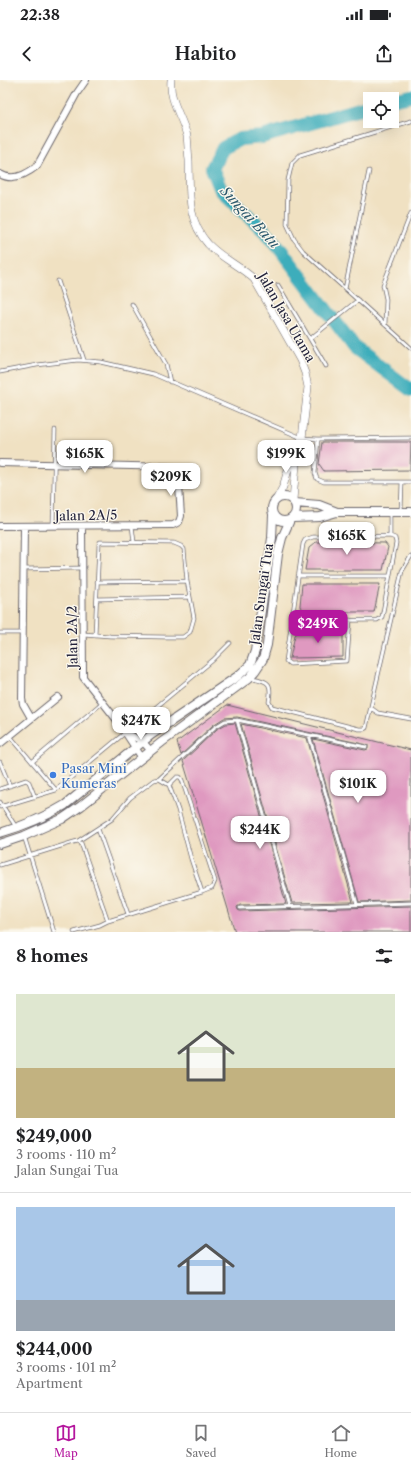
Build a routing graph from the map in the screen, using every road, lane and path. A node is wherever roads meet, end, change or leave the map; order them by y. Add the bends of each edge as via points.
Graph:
1 (86, 80) edge
2 (171, 80) edge
3 (411, 121) edge
4 (369, 171) dead end
5 (0, 174) edge
6 (411, 213) edge
7 (58, 281) dead end
8 (278, 285) dead end
9 (345, 289) junction
10 (358, 300) junction
11 (132, 304) dead end
12 (386, 325) junction
13 (310, 339) junction
14 (411, 348) edge
15 (84, 360) junction
16 (326, 366) dead end
17 (0, 372) edge
18 (170, 382) junction
19 (54, 430) dead end
20 (302, 438) junction
21 (411, 438) edge
22 (318, 439) junction
23 (298, 449) junction
24 (0, 463) edge
25 (54, 464) junction
26 (402, 482) junction
27 (411, 482) edge
28 (276, 500) junction
29 (294, 502) junction
30 (337, 512) junction
31 (390, 512) junction
32 (401, 512) junction
33 (411, 512) edge
34 (273, 515) junction
35 (292, 519) junction
36 (0, 526) edge
37 (53, 526) junction
38 (82, 526) junction
39 (132, 526) junction
40 (24, 527) junction
41 (390, 536) junction
42 (134, 542) junction
43 (411, 558) edge
44 (82, 568) junction
45 (24, 569) junction
46 (298, 576) junction
47 (389, 576) junction
48 (187, 581) junction
49 (97, 582) junction
50 (190, 597) junction
51 (97, 598) junction
52 (350, 620) junction
53 (292, 621) junction
54 (0, 633) edge
55 (23, 633) junction
56 (83, 634) junction
57 (95, 635) junction
58 (230, 643) dead end
59 (249, 678) junction
60 (58, 697) dead end
61 (104, 702) junction
62 (371, 708) junction
63 (31, 718) junction
64 (411, 719) edge
65 (237, 720) junction
66 (126, 733) junction
67 (309, 735) junction
68 (10, 736) junction
69 (143, 742) junction
70 (0, 744) edge
71 (366, 747) dead end
72 (135, 748) junction
73 (151, 751) junction
74 (142, 758) junction
75 (0, 762) edge
76 (32, 762) junction
77 (159, 779) junction
78 (169, 785) junction
79 (10, 786) junction
80 (0, 789) edge
81 (56, 790) junction
82 (35, 797) junction
83 (0, 802) edge
84 (1, 807) edge
85 (16, 828) junction
86 (98, 829) junction
87 (0, 833) edge
88 (24, 836) junction
89 (78, 841) junction
90 (0, 844) edge
91 (30, 856) junction
92 (0, 865) edge
93 (202, 892) junction
94 (411, 903) edge
95 (357, 904) junction
96 (290, 906) junction
97 (240, 908) dead end
98 (128, 914) junction
99 (108, 921) junction
100 (54, 932) edge
101 (74, 932) edge

1 - 5 street via 37,166 28,174 18,177
2 - 20 street, Jalan Jasa Utama via 172,99 187,136 193,220 209,245 254,279 294,347 306,373 308,387
3 - 9 lane via 300,155 292,163 288,180 287,224 303,251
4 - 9 lane
6 - 12 lane via 383,285
7 - 15 lane
8 - 13 lane
9 - 10 lane
10 - 12 lane
10 - 13 lane
11 - 18 lane via 166,364
12 - 14 lane
13 - 16 lane
15 - 17 lane via 37,364
15 - 18 lane via 153,374
18 - 20 lane
19 - 25 lane
20 - 22 lane
20 - 23 street, Jalan Jasa Utama
21 - 22 lane
22 - 26 lane via 315,473 317,479 324,482
23 - 28 street, Jalan Jasa Utama
23 - 29 street, Jalan Jasa Utama
24 - 25 street
25 - 37 lane
25 - 39 street, Jalan 2A/5 via 175,467 178,471 181,516 179,522 173,525
26 - 27 lane
26 - 32 lane
28 - 29 main road via 286,497
28 - 34 main road via 272,507
29 - 30 main road via 319,505
29 - 35 main road via 296,511
30 - 31 main road
30 - 35 main road via 320,517
31 - 32 main road
31 - 41 lane
32 - 33 main road
34 - 35 main road via 282,522
34 - 69 main road, Jalan Sungai Tua via 272,538 255,651 250,665 226,686
35 - 59 main road, Jalan Sungai Tua via 282,538 278,554 267,645 263,659
36 - 40 street, Jalan 2A/5
37 - 38 street, Jalan 2A/5
37 - 40 street, Jalan 2A/5
38 - 39 street, Jalan 2A/5
38 - 44 street, Jalan 2A/2
39 - 42 lane
40 - 45 street
41 - 46 lane via 313,537 306,540 303,544
41 - 47 lane via 395,538 396,543
42 - 48 lane via 174,543 181,546 184,549
42 - 49 lane via 98,544
43 - 62 lane via 402,571
44 - 45 lane
44 - 56 street, Jalan 2A/2
45 - 55 street
46 - 47 lane
46 - 53 lane
47 - 52 lane via 382,617 377,620
48 - 49 lane
48 - 50 lane
49 - 51 lane
50 - 51 lane
50 - 57 lane via 194,618 190,632 183,637
51 - 57 lane
52 - 53 lane
52 - 53 lane via 347,661 290,664 286,661
54 - 55 lane
55 - 63 street via 22,699
56 - 57 lane
56 - 61 street, Jalan 2A/2 via 83,677
58 - 66 lane
59 - 62 lane via 262,680 270,686 269,702 272,707 359,729 366,728
59 - 73 main road, Jalan Sungai Tua
60 - 63 street
61 - 66 street, Jalan 2A/2
61 - 76 lane
62 - 64 lane via 378,713
63 - 68 street
65 - 67 lane
65 - 77 lane via 225,721 215,727
65 - 96 lane
66 - 69 street, Jalan 2A/2
66 - 72 street, Jalan 2A/2
66 - 81 lane
67 - 71 lane
67 - 95 lane
68 - 70 street
68 - 76 lane
69 - 72 main road, Jalan Sungai Tua
69 - 73 street, Jalan 2A/2
72 - 74 street, Jalan 2A/2
72 - 85 main road, Jalan Sungai Tua via 65,805
73 - 74 main road, Jalan Sungai Tua
74 - 88 main road, Jalan Sungai Tua via 81,806
75 - 79 lane
76 - 81 lane
77 - 78 lane
77 - 86 lane via 130,798 112,819
78 - 93 lane
78 - 93 lane via 177,777 182,780 215,881 212,888
79 - 80 lane
79 - 82 lane via 26,780
81 - 82 lane
82 - 84 lane
83 - 84 lane
84 - 85 lane
85 - 87 main road, Jalan Sungai Tua
86 - 89 lane
86 - 98 lane
88 - 90 main road, Jalan Sungai Tua
88 - 91 lane
89 - 91 lane
89 - 99 lane via 81,843
91 - 92 lane
91 - 100 lane
93 - 98 lane
94 - 95 lane
95 - 96 lane
96 - 97 lane
98 - 99 lane
99 - 101 lane

